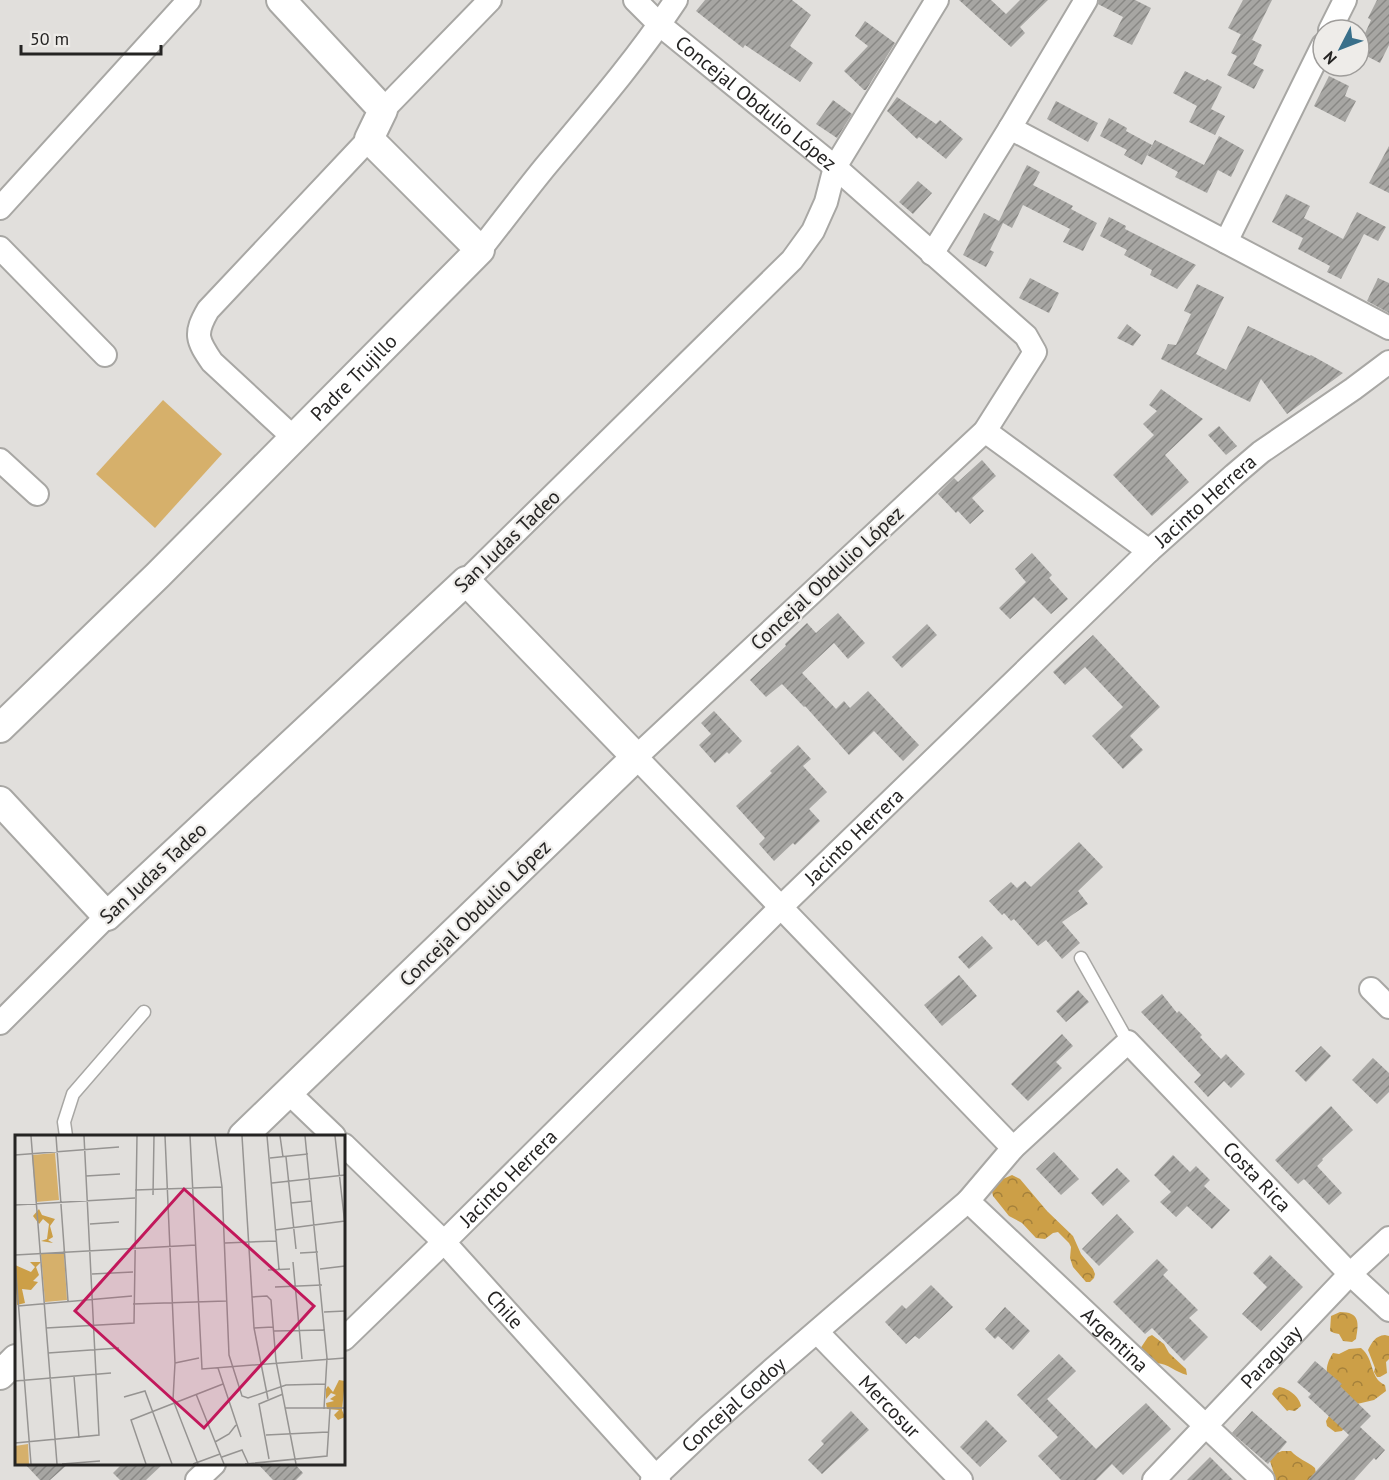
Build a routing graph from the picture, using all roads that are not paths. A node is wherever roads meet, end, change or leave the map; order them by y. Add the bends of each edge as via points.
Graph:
1 (189, 0) edge
2 (281, 0) edge
3 (490, 0) edge
4 (635, 0) edge
5 (676, 0) edge
6 (937, 0) edge
7 (1086, 0) edge
8 (1345, 0) edge
9 (1336, 18) edge
10 (660, 25) junction
11 (1311, 69) edge
12 (382, 110) junction
13 (1010, 129) junction
14 (369, 139) junction
15 (835, 167) junction
16 (0, 208) edge
17 (1226, 242) junction
18 (0, 248) edge
19 (480, 250) junction
20 (932, 254) junction
21 (1389, 328) edge
22 (105, 355) dead end
23 (1389, 362) edge
24 (985, 430) junction
25 (294, 438) junction
26 (0, 459) edge
27 (37, 494) dead end
28 (1149, 551) junction
29 (466, 581) junction
30 (0, 728) edge
31 (636, 758) junction
32 (0, 801) edge
33 (780, 908) junction
34 (107, 916) junction
35 (1081, 958) dead end
36 (1371, 989) dead end
37 (1389, 1007) edge
38 (144, 1012) dead end
39 (0, 1023) edge
40 (1128, 1042) junction
41 (288, 1092) junction
42 (66, 1135) edge
43 (245, 1135) edge
44 (332, 1135) edge
45 (345, 1146) edge
46 (1013, 1148) junction
47 (968, 1201) junction
48 (1389, 1238) edge
49 (444, 1242) junction
50 (1350, 1274) junction
51 (1389, 1310) edge
52 (817, 1332) junction
53 (345, 1338) edge
54 (15, 1360) edge
55 (0, 1375) edge
56 (1206, 1425) junction
57 (213, 1465) edge
58 (655, 1479) edge
59 (197, 1480) edge
60 (961, 1480) edge
61 (1154, 1480) edge
62 (1263, 1480) edge

1 - 16 street
2 - 12 street
3 - 12 street
4 - 10 street, Concejal Obdulio López
5 - 10 street, Padre Trujillo
6 - 15 street, San Judas Tadeo
7 - 13 street
8 - 9 street
10 - 15 street, Concejal Obdulio López
10 - 19 street, Padre Trujillo
11 - 17 street
12 - 14 street
13 - 17 street
13 - 20 street
14 - 19 street
14 - 25 street via 200,323 198,337 212,362
15 - 20 street, Concejal Obdulio López
15 - 29 street, San Judas Tadeo via 813,231 792,260
17 - 21 street
18 - 22 street
19 - 25 street, Padre Trujillo
20 - 24 street, Concejal Obdulio López via 1026,336 1035,352
23 - 28 street, Jacinto Herrera via 1261,452
24 - 28 street
24 - 31 street, Concejal Obdulio López
25 - 30 street, Padre Trujillo
26 - 27 street
28 - 33 street, Jacinto Herrera
29 - 31 street
29 - 34 street, San Judas Tadeo
31 - 33 street
31 - 41 street, Concejal Obdulio López
32 - 34 street
33 - 46 street
33 - 49 street, Jacinto Herrera
34 - 39 street, San Judas Tadeo
35 - 40 lane
36 - 37 street
38 - 42 lane via 73,1094 64,1122
40 - 46 street, Concejal Godoy
40 - 50 street, Costa Rica
41 - 43 street, Concejal Obdulio López
41 - 44 street
45 - 49 street, Chile
46 - 47 street, Concejal Godoy
47 - 52 street, Concejal Godoy
47 - 56 street, Argentina
48 - 50 street, Paraguay
49 - 53 street, Jacinto Herrera
49 - 58 street, Chile
50 - 51 street, Costa Rica
50 - 56 street, Paraguay
52 - 58 street, Concejal Godoy
52 - 60 street, Mercosur
54 - 55 street
56 - 61 street, Paraguay
56 - 62 street, Argentina
57 - 59 street

